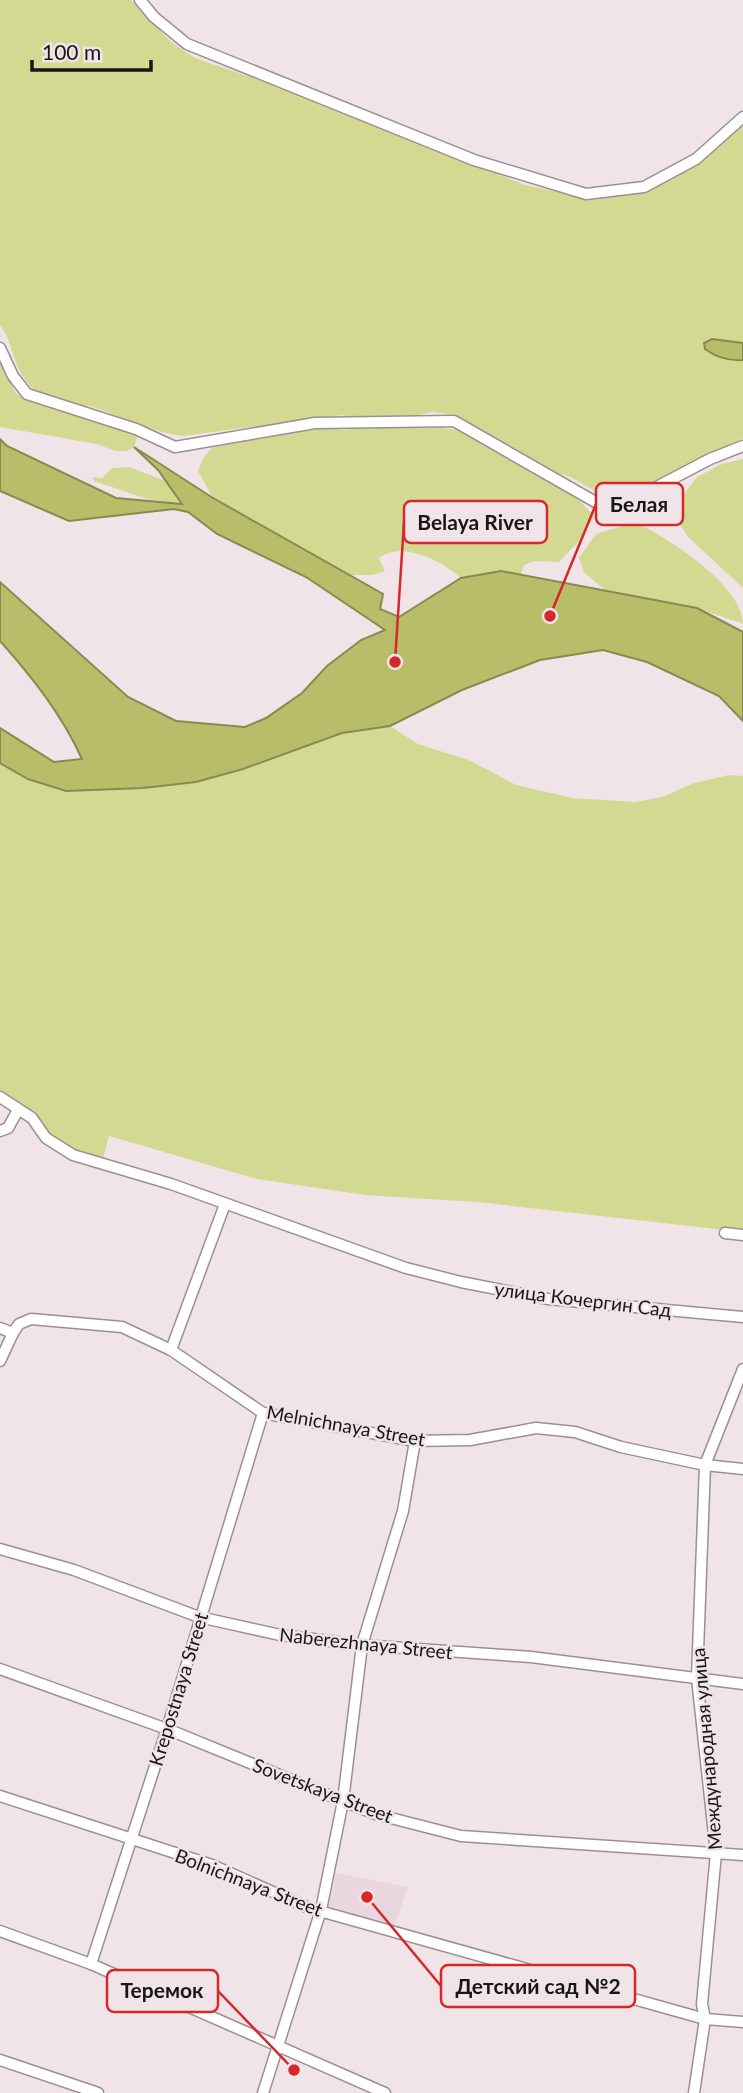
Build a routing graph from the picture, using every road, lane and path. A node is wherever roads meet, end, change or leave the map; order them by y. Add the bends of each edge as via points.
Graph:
1 (140, 0) edge
2 (743, 117) edge
3 (0, 348) edge
4 (743, 446) edge
5 (0, 1097) edge
6 (18, 1110) junction
7 (0, 1131) edge
8 (225, 1204) junction
9 (726, 1233) dead end
10 (743, 1235) edge
11 (743, 1317) edge
12 (0, 1328) edge
13 (13, 1333) junction
14 (171, 1350) junction
15 (0, 1362) edge
16 (743, 1369) edge
17 (263, 1413) junction
18 (415, 1441) junction
19 (705, 1465) junction
20 (743, 1469) edge
21 (0, 1549) edge
22 (199, 1618) junction
23 (362, 1645) junction
24 (0, 1669) edge
25 (697, 1678) junction
26 (743, 1684) edge
27 (167, 1728) junction
28 (0, 1796) edge
29 (343, 1801) junction
30 (132, 1839) junction
31 (716, 1853) junction
32 (743, 1855) edge
33 (321, 1910) junction
34 (0, 1931) edge
35 (91, 1964) junction
36 (705, 2019) junction
37 (743, 2022) edge
38 (280, 2045) junction
39 (0, 2060) edge
40 (98, 2093) edge
41 (263, 2093) edge
42 (385, 2093) edge
43 (694, 2093) edge

1 - 2 street via 154,18 187,44 474,160 586,194 644,187 696,159
3 - 4 street via 27,394 136,429 175,447 315,423 454,421 599,504 626,503
5 - 6 street, улица Кочергин Сад
6 - 7 street via 8,1128
6 - 8 street, улица Кочергин Сад via 32,1118 46,1138 73,1155
8 - 11 street, улица Кочергин Сад via 406,1268 461,1282 548,1299
8 - 14 street
9 - 10 street
12 - 13 street
13 - 14 street, Melnichnaya Street via 31,1319 122,1327
13 - 15 street
14 - 17 street, Melnichnaya Street
16 - 19 street, Международная улица
17 - 18 street, Melnichnaya Street
17 - 22 street, Krepostnaya Street
18 - 19 street, Melnichnaya Street via 470,1440 536,1428 575,1432
18 - 23 street via 403,1511
19 - 20 street, Melnichnaya Street
19 - 25 street, Международная улица
21 - 22 street, Naberezhnaya Street via 74,1570
22 - 23 street, Naberezhnaya Street via 280,1635
22 - 27 street, Krepostnaya Street
23 - 25 street, Naberezhnaya Street via 531,1657
23 - 29 street
24 - 27 street, Sovetskaya Street
25 - 26 street, Naberezhnaya Street
25 - 31 street, Международная улица
27 - 29 street, Sovetskaya Street
27 - 30 street, Krepostnaya Street
28 - 30 street, Bolnichnaya Street
29 - 31 street, Sovetskaya Street via 460,1836
29 - 33 street
30 - 33 street, Bolnichnaya Street via 212,1865
30 - 35 street, Krepostnaya Street
31 - 32 street, Sovetskaya Street
31 - 36 street, Международная улица via 702,2004
33 - 36 street, Bolnichnaya Street
33 - 38 street
34 - 35 street
35 - 38 street
36 - 37 street, Bolnichnaya Street
36 - 43 street, Международная улица
38 - 41 street
38 - 42 street
39 - 40 street

